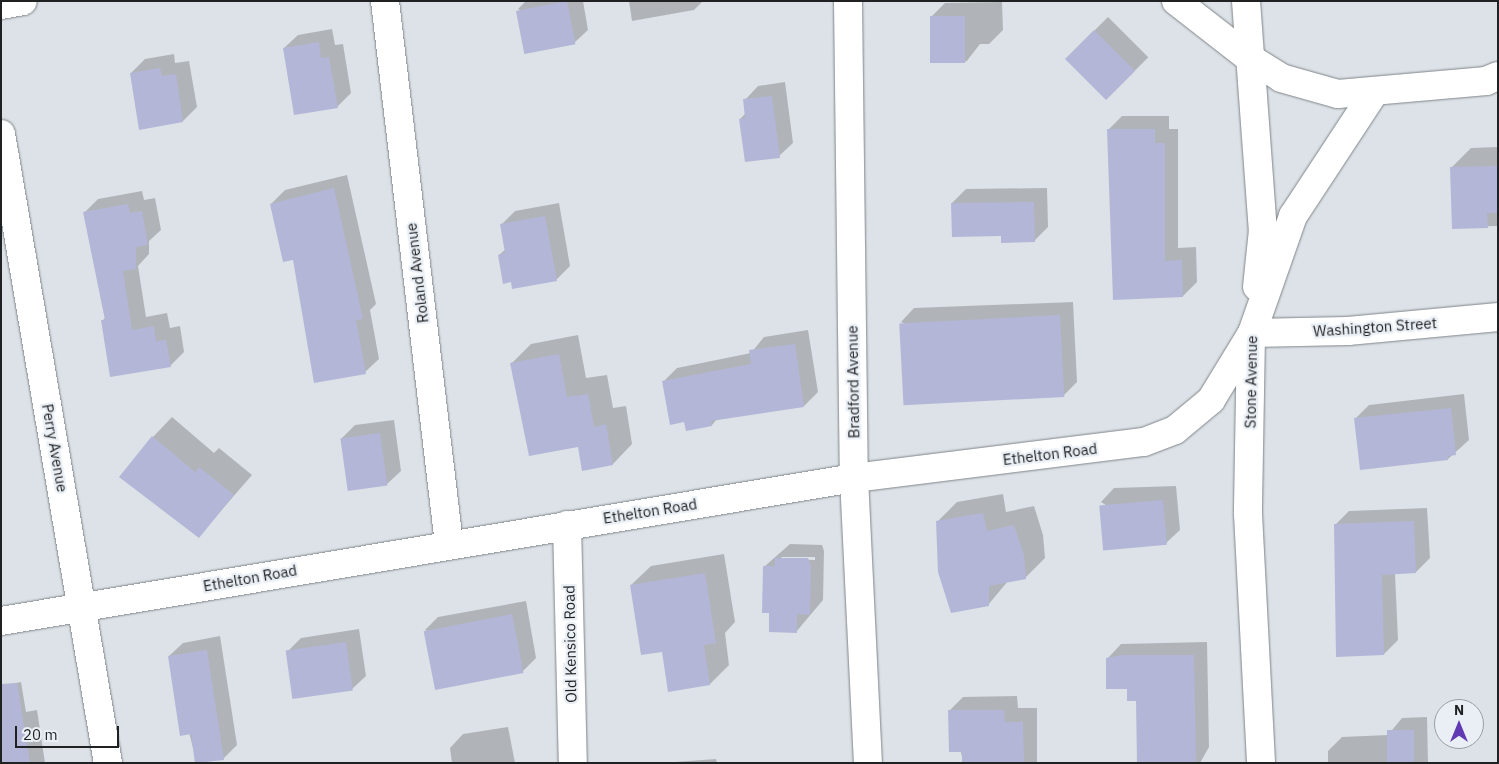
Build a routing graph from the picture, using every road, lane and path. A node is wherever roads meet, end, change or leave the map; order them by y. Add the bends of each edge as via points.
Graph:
1 (24, 1) edge
2 (385, 1) edge
3 (848, 1) edge
4 (1176, 1) edge
5 (1246, 1) edge
6 (1, 5) edge
7 (1248, 57) junction
8 (1498, 76) edge
9 (1373, 94) junction
10 (1, 134) edge
11 (1498, 317) edge
12 (1252, 333) junction
13 (854, 478) junction
14 (567, 525) junction
15 (449, 544) junction
16 (83, 607) junction
17 (1, 621) edge
18 (108, 763) edge
19 (572, 763) edge
20 (868, 763) edge
21 (1261, 763) edge

1 - 6 street
2 - 15 street, Roland Avenue
3 - 13 street, Bradford Avenue
4 - 7 street
5 - 7 street, Stone Avenue
7 - 9 street via 1281,78 1338,94
7 - 12 street, Stone Avenue via 1263,230
8 - 9 street via 1486,81
9 - 12 street via 1293,216
10 - 16 street, Perry Avenue
11 - 12 street, Washington Street via 1348,331
12 - 13 street, Ethelton Road via 1211,400 1175,430 1144,442
12 - 21 street, Stone Avenue via 1248,514
13 - 14 street, Ethelton Road
13 - 20 street, Bradford Avenue
14 - 15 street, Ethelton Road
14 - 19 street, Old Kensico Road
15 - 16 street, Ethelton Road
16 - 17 street, Ethelton Road
16 - 18 street, Perry Avenue

